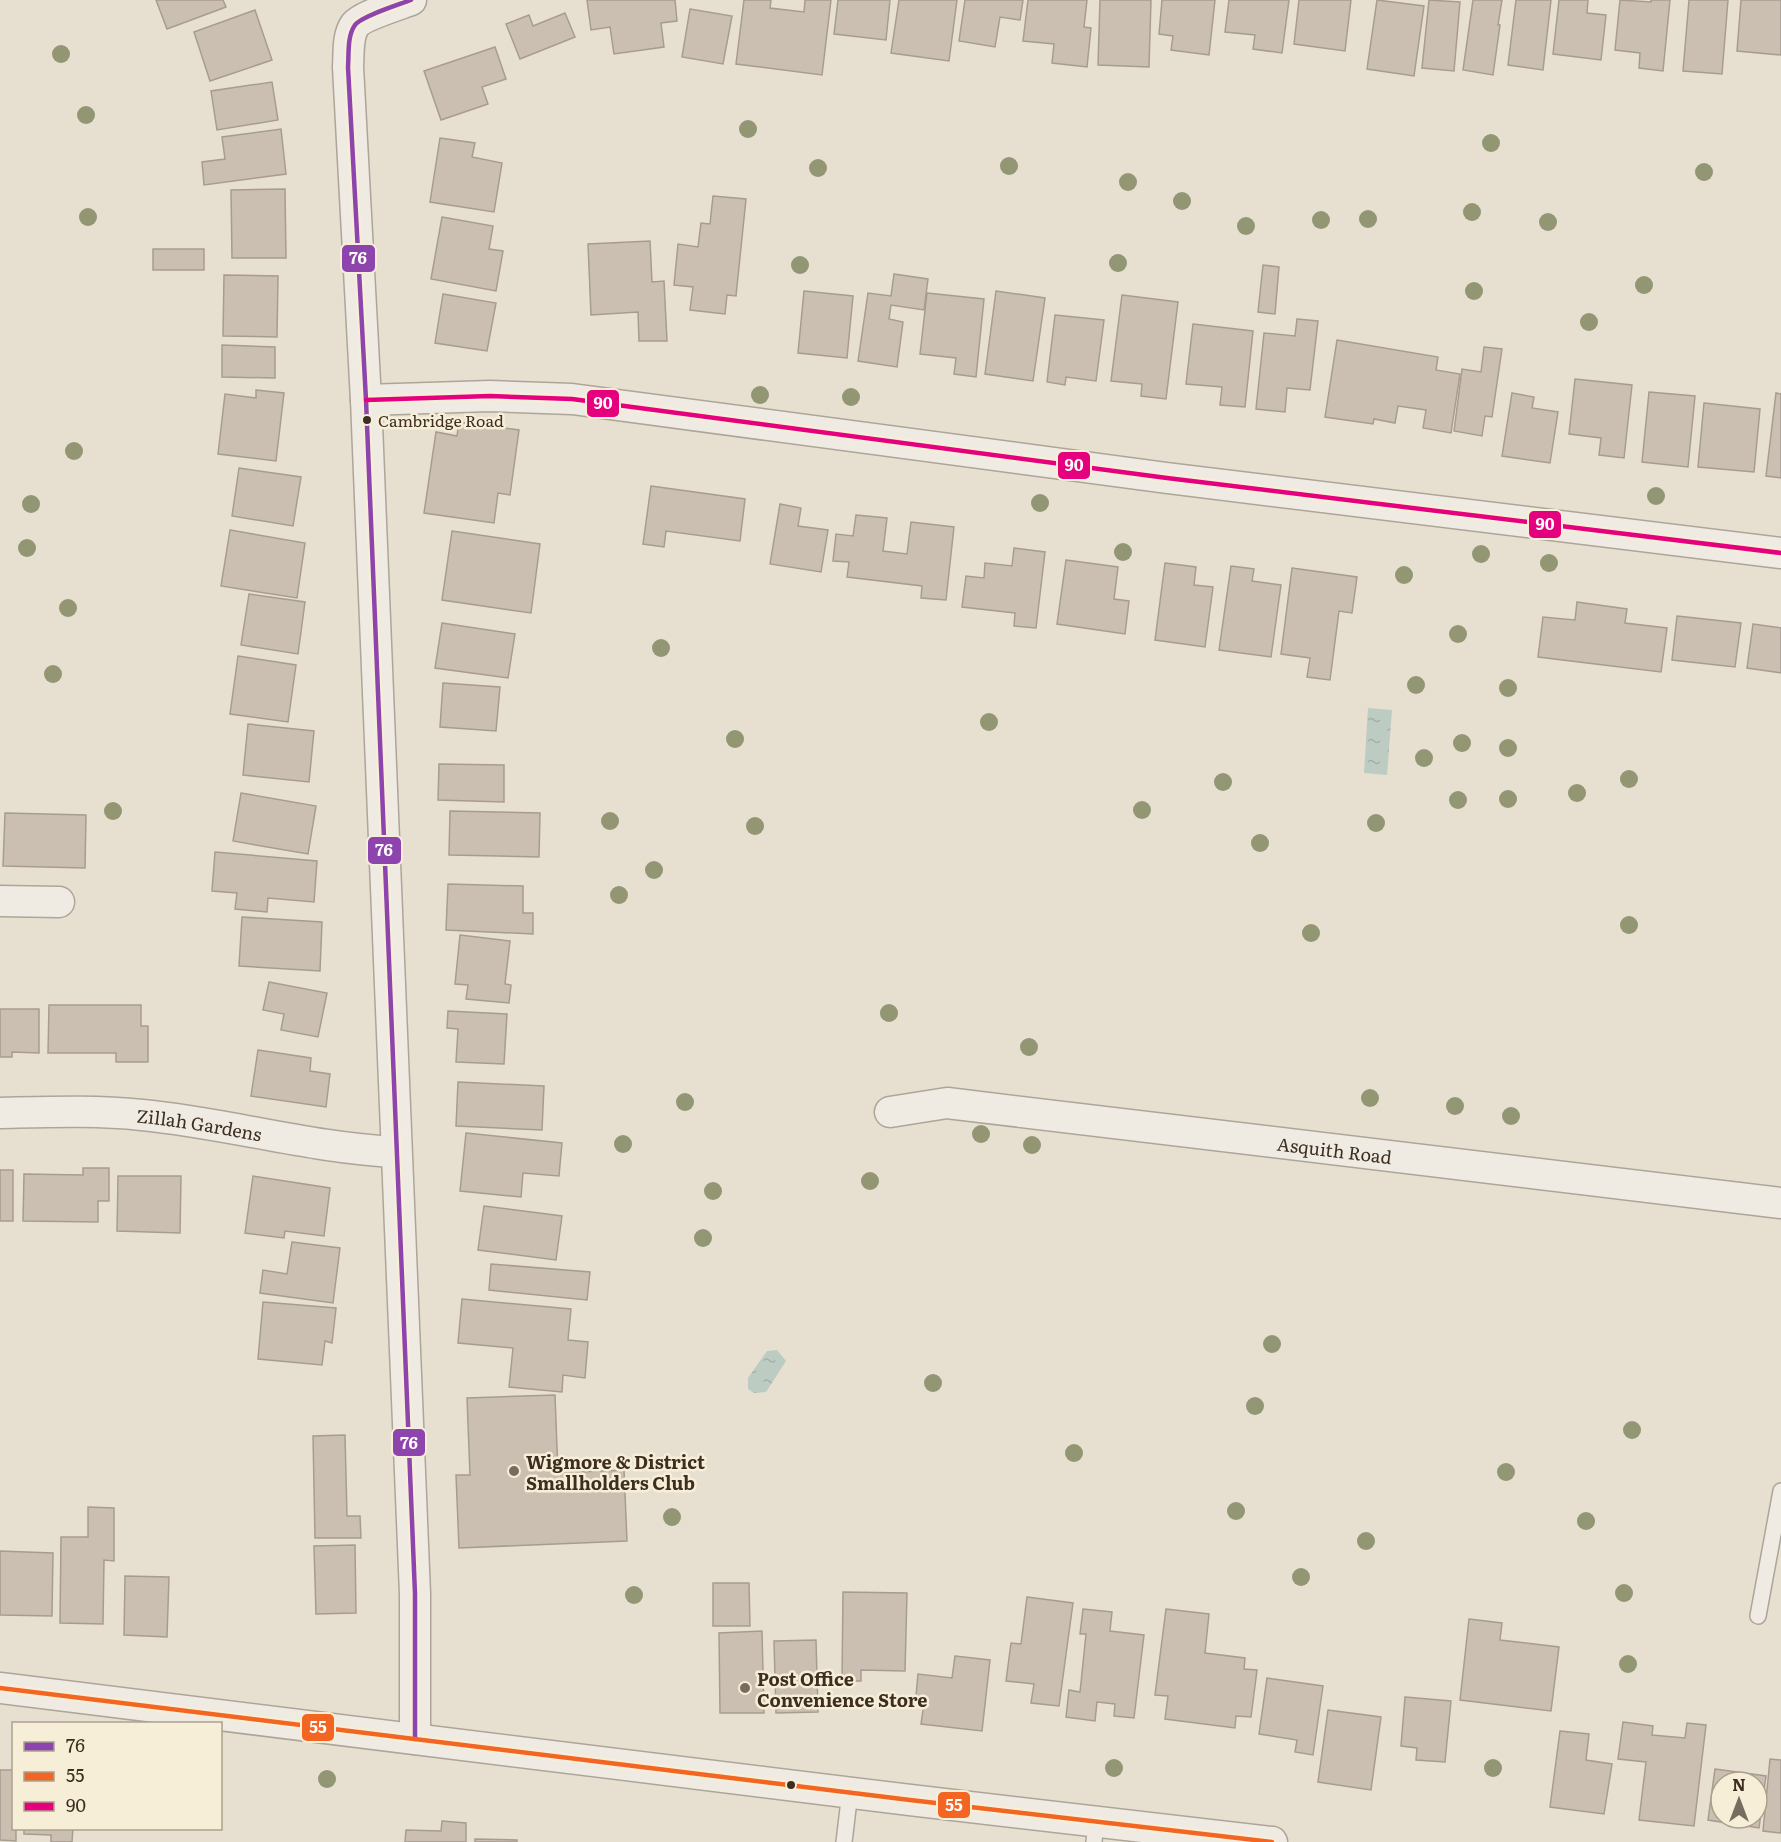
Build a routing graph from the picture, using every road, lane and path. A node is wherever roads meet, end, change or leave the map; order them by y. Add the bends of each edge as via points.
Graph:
1 (405, 2) edge
2 (366, 400) junction
3 (1781, 553) edge
4 (0, 902) edge
5 (59, 902) dead end
6 (890, 1112) dead end
7 (0, 1113) edge
8 (396, 1152) junction
9 (1781, 1203) edge
10 (1781, 1491) edge
11 (1758, 1616) dead end
12 (0, 1688) edge
13 (415, 1739) junction
14 (850, 1792) junction
15 (1095, 1831) edge
16 (844, 1842) edge
17 (1272, 1842) edge

1 - 2 street via 355,24 349,40
2 - 3 street via 490,396 572,399 1167,478
2 - 8 street
4 - 5 street
6 - 9 street, Asquith Road via 947,1103
7 - 8 street, Zillah Gardens via 141,1114 360,1150
8 - 13 street via 415,1594
10 - 11 lane
12 - 13 street
13 - 14 street
14 - 15 street
14 - 16 lane
15 - 17 street

